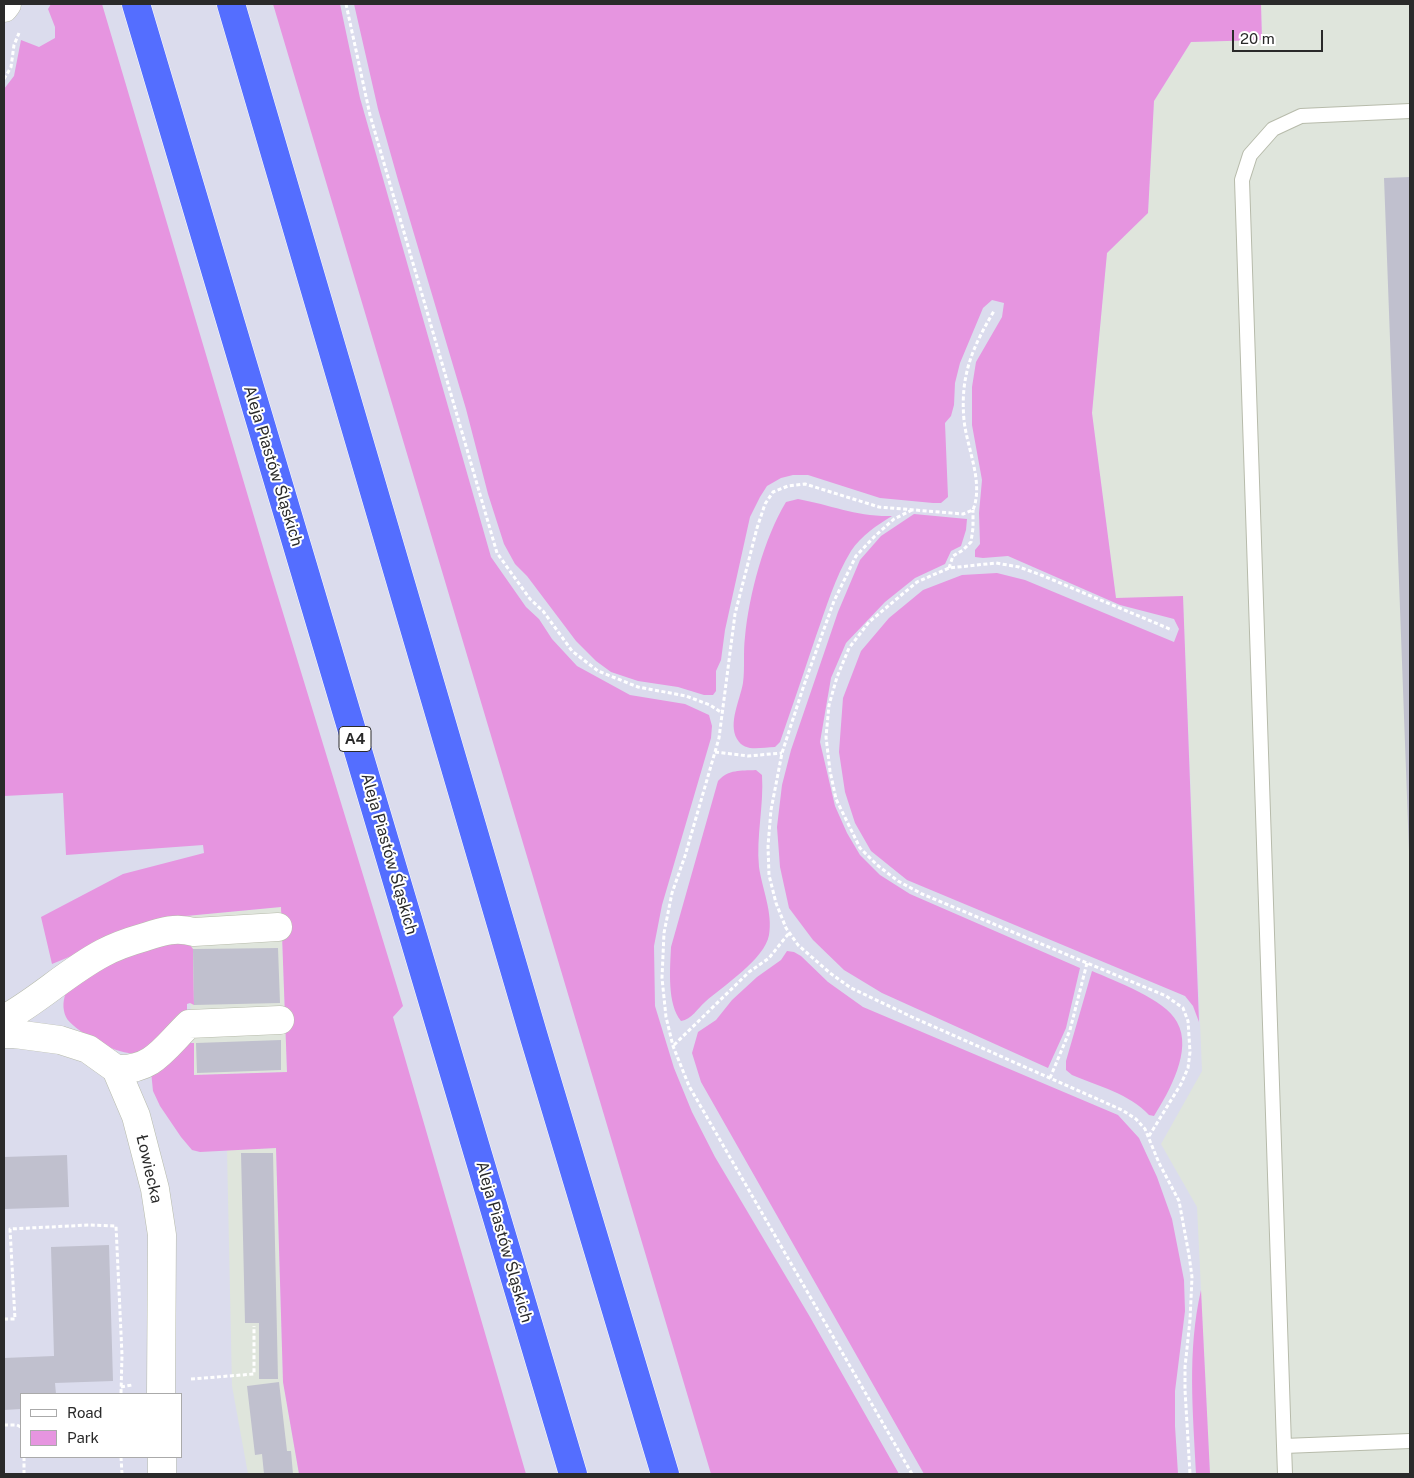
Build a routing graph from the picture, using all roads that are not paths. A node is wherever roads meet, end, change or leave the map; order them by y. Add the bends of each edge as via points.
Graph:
1 (7, 4) edge
2 (136, 4) edge
3 (231, 4) edge
4 (4, 8) edge
5 (1410, 111) edge
6 (278, 927) dead end
7 (4, 1019) edge
8 (280, 1020) dead end
9 (4, 1034) edge
10 (116, 1069) junction
11 (161, 1388) edge
12 (1410, 1442) edge
13 (1284, 1446) junction
14 (162, 1458) edge
15 (162, 1474) edge
16 (573, 1474) edge
17 (665, 1474) edge
18 (1285, 1474) edge

1 - 4 street
2 - 16 highway, Aleja Piastów Śląskich / A4
3 - 17 highway via 536,1046
5 - 13 lane via 1301,116 1273,129 1250,155 1242,180
6 - 7 street via 194,932 180,928 126,943 102,953
8 - 10 street via 189,1024 155,1058 130,1070
9 - 10 street via 51,1038 88,1048
10 - 11 street, Łowiecka via 136,1116 155,1188 162,1235
12 - 13 lane
13 - 18 lane
14 - 15 street

